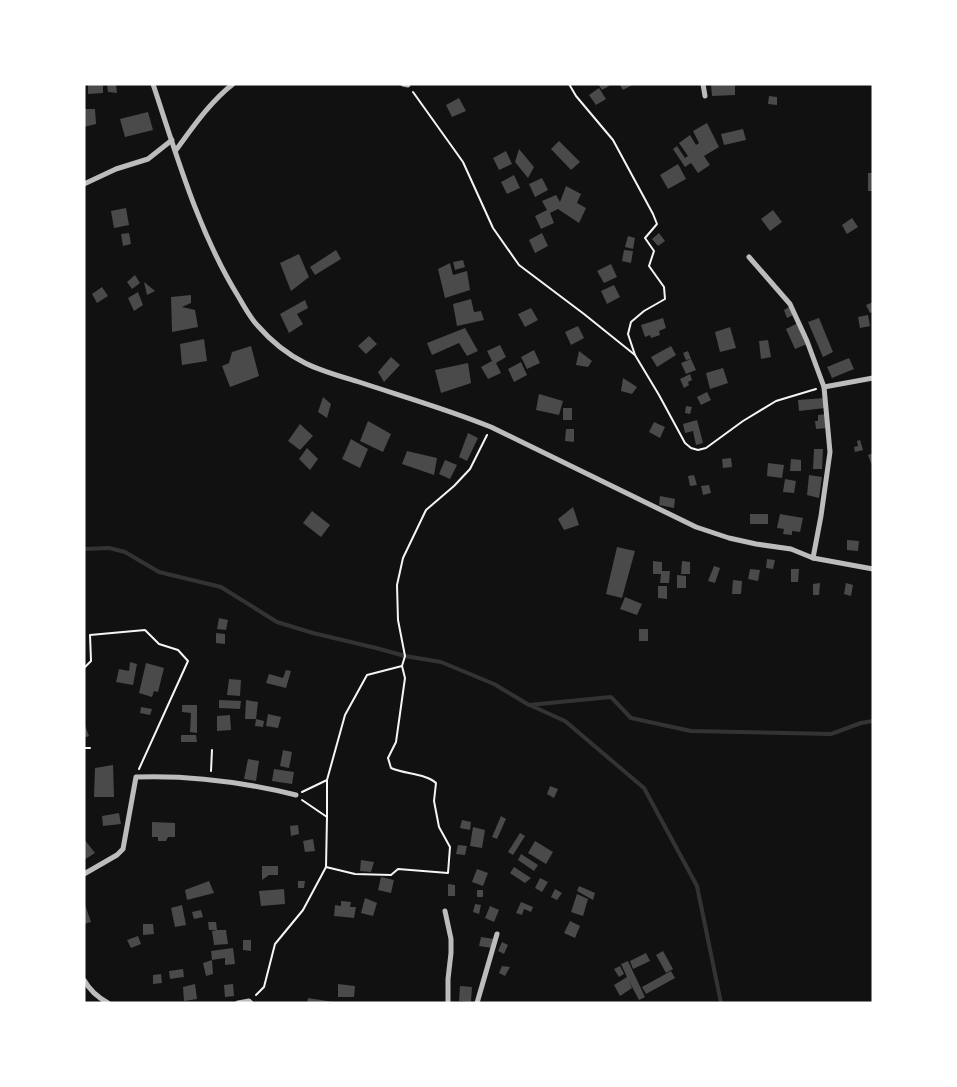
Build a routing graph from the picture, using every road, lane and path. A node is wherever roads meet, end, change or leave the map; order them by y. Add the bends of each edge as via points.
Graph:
1 (153, 84) edge
2 (233, 84) edge
3 (406, 84) edge
4 (568, 84) edge
5 (703, 84) edge
6 (705, 96) dead end
7 (172, 140) junction
8 (176, 150) junction
9 (84, 184) edge
10 (749, 257) dead end
11 (635, 355) junction
12 (873, 378) edge
13 (824, 387) junction
14 (491, 427) junction
15 (813, 558) junction
16 (873, 569) edge
17 (402, 666) junction
18 (84, 668) edge
19 (84, 748) edge
20 (90, 748) dead end
21 (212, 750) dead end
22 (136, 777) junction
23 (210, 780) junction
24 (327, 780) junction
25 (296, 795) junction
26 (327, 817) junction
27 (326, 867) junction
28 (84, 874) edge
29 (446, 911) dead end
30 (496, 934) dead end
31 (84, 980) edge
32 (250, 1002) edge
33 (108, 1003) edge
34 (238, 1003) edge
35 (448, 1003) edge
36 (477, 1003) edge

1 - 7 street
2 - 8 street
3 - 11 path via 463,162 493,228 519,265
4 - 11 path via 613,140 657,224 645,238 654,250 649,266 664,286 665,299 631,322 628,334
5 - 6 street
7 - 8 street
7 - 9 street via 148,159
8 - 14 street via 226,276 257,325 277,345 322,370
10 - 13 street via 790,304
11 - 13 path via 685,443 698,450 776,401
12 - 13 street
13 - 15 street via 830,452
14 - 15 street via 696,527 738,540 791,549
14 - 17 path via 470,469 426,510 403,558 398,585 405,656
15 - 16 street
17 - 24 path via 368,675 345,715
17 - 27 path via 405,678 396,742 388,758 390,768 436,783 434,801 439,827 450,847 448,873 398,869 392,875 356,874
18 - 22 path via 91,661 90,635 145,630 159,644 178,650 188,661
19 - 20 path
21 - 23 path
22 - 23 street
22 - 28 street via 123,849
23 - 25 street
24 - 25 path
24 - 26 path
25 - 26 path
26 - 27 path
27 - 32 path via 303,910 275,944 264,987
29 - 35 street via 452,953
30 - 36 street
31 - 33 street
32 - 34 street

